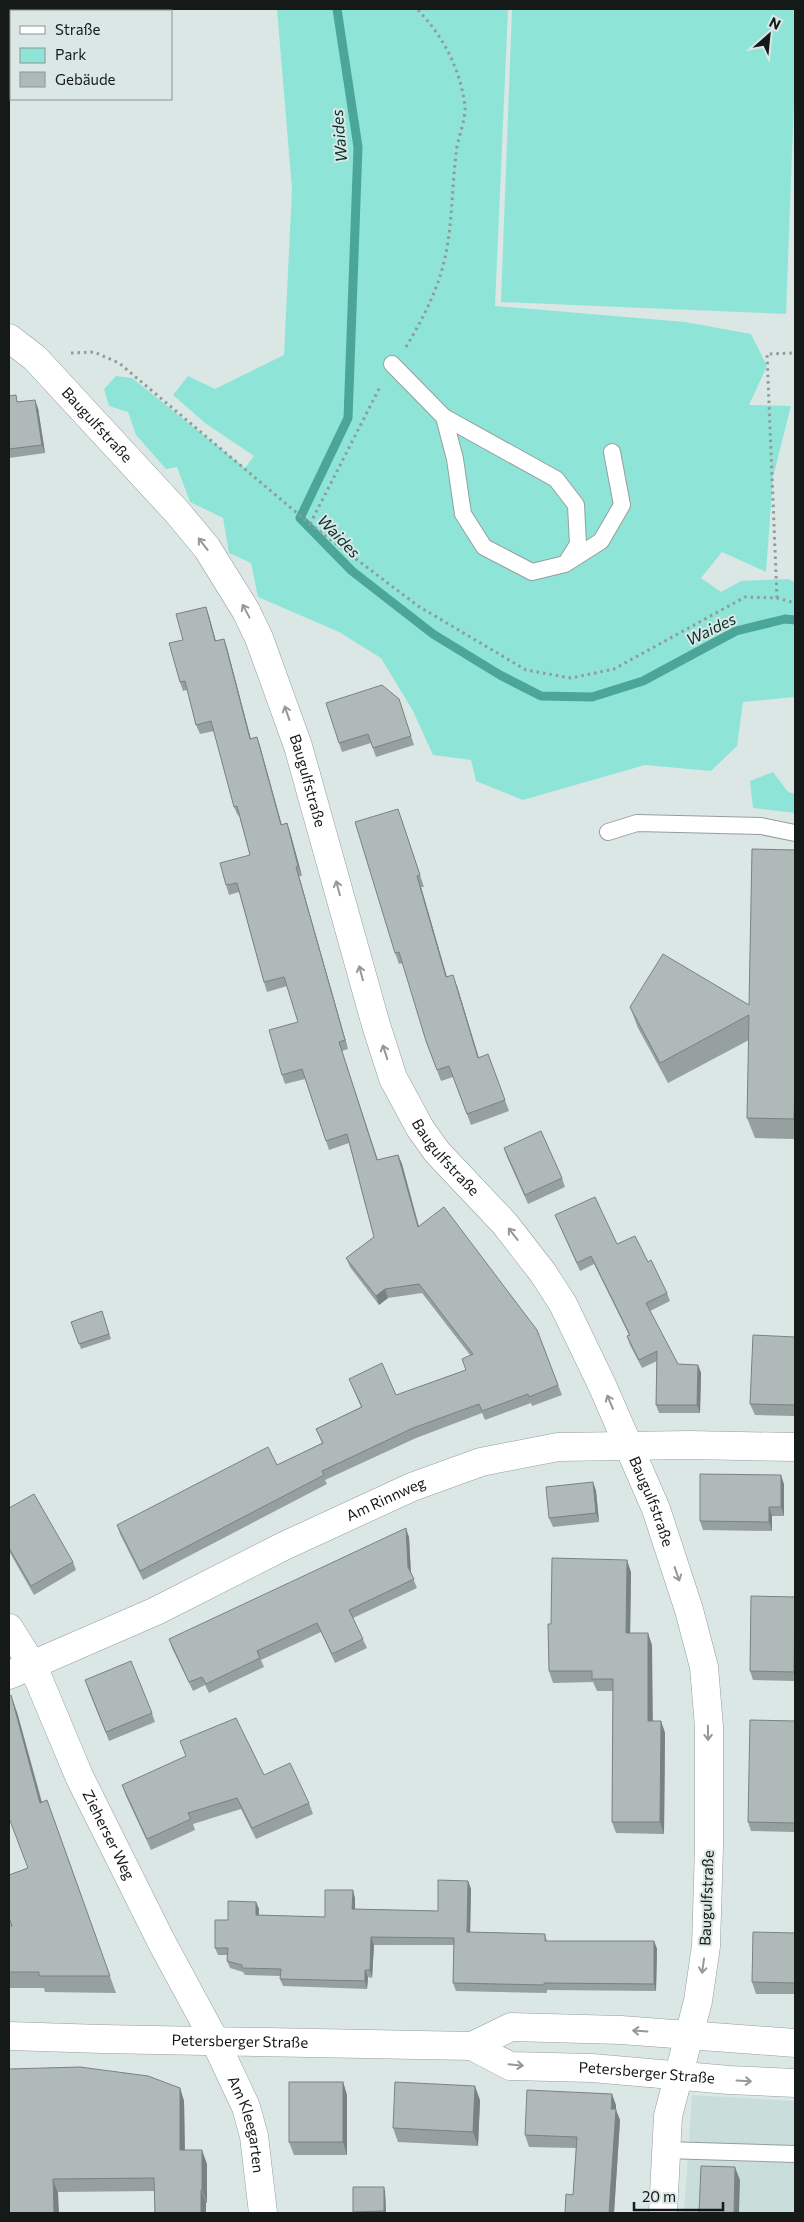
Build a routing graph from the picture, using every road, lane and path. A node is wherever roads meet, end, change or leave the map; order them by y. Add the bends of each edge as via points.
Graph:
1 (417, 9) edge
2 (9, 338) edge
3 (795, 353) edge
4 (35, 358) junction
5 (392, 364) junction
6 (444, 417) junction
7 (612, 452) dead end
8 (310, 524) junction
9 (565, 564) junction
10 (777, 598) junction
11 (795, 603) edge
12 (608, 832) dead end
13 (795, 833) edge
14 (629, 1447) junction
15 (795, 1447) edge
16 (9, 1628) edge
17 (21, 1670) edge
18 (689, 2035) junction
19 (9, 2036) edge
20 (214, 2041) junction
21 (795, 2043) edge
22 (472, 2046) junction
23 (678, 2076) junction
24 (795, 2083) edge
25 (665, 2150) junction
26 (795, 2154) edge
27 (263, 2213) edge
28 (663, 2213) edge

1 - 5 path via 449,51 465,108 456,152 451,222 440,278 421,321 403,353
2 - 4 street, Baugulfstraße
3 - 10 path via 767,354
4 - 8 path via 94,352 119,363
14 -> 4 street, Baugulfstraße via 576,1328 548,1281 505,1224 437,1152 393,1078 298,746 246,611 207,548 178,513
5 - 6 lane
5 - 8 path
6 - 9 lane via 556,479 576,505 578,544
6 - 9 lane via 455,459 463,514 484,548 532,572
7 - 9 lane via 622,505 601,541
8 - 10 path via 418,606 526,670 570,678 614,670 745,597
10 - 11 path
12 - 13 lane via 638,823 761,826
14 - 15 street, Am Rinnweg
14 - 17 street, Am Rinnweg via 558,1448 481,1462 412,1487 284,1546 156,1611
14 -> 18 street, Baugulfstraße via 659,1518 704,1667 709,1846 706,1946
16 - 17 street, Zieherser Weg
17 - 20 street, Zieherser Weg via 80,1776
18 - 21 street, Petersberger Straße
18 -> 22 street, Petersberger Straße via 511,2027
18 - 23 street, Baugulfstraße
19 - 20 street, Petersberger Straße
20 - 22 street, Petersberger Straße
20 - 27 street, Am Kleegarten via 251,2124
22 -> 23 street, Petersberger Straße via 510,2066 592,2068
23 -> 24 street, Petersberger Straße
23 - 25 street, Baugulfstraße via 668,2116
25 - 26 lane
25 - 28 street, Baugulfstraße

